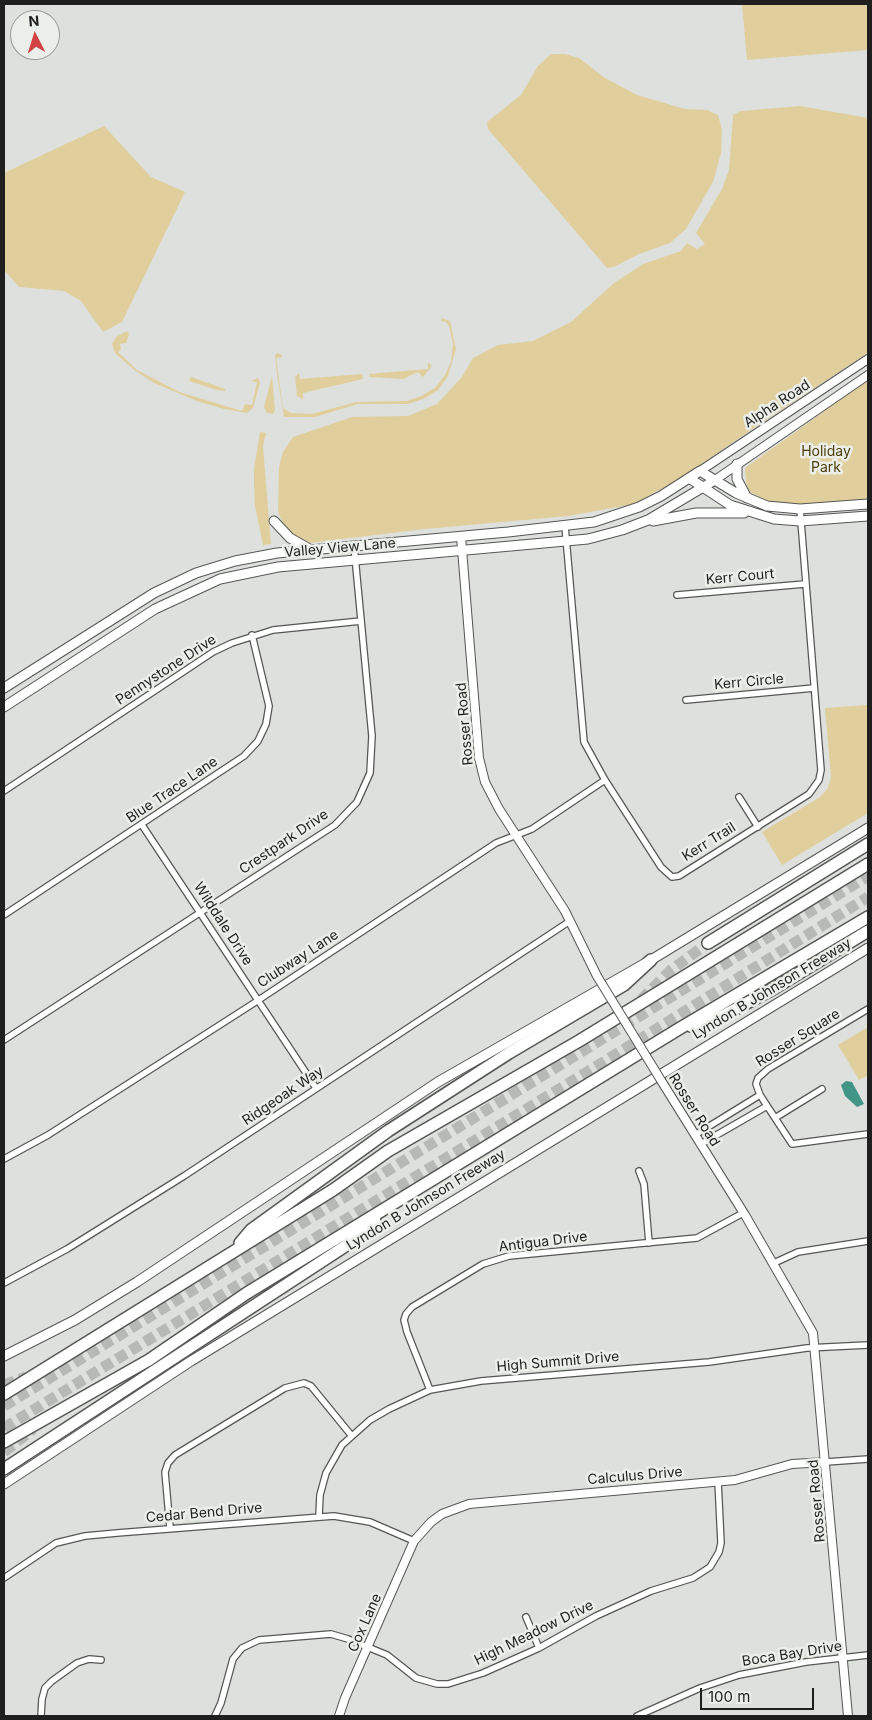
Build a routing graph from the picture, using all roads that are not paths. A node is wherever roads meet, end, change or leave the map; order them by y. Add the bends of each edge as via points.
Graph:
1 (868, 359) edge
2 (868, 375) edge
3 (737, 464) junction
4 (700, 471) junction
5 (689, 478) junction
6 (715, 480) junction
7 (703, 488) junction
8 (747, 498) junction
9 (868, 504) edge
10 (800, 509) junction
11 (752, 514) junction
12 (868, 516) edge
13 (274, 521) dead end
14 (800, 521) junction
15 (638, 524) junction
16 (565, 526) junction
17 (461, 537) junction
18 (567, 542) junction
19 (354, 546) junction
20 (312, 550) junction
21 (463, 551) junction
22 (356, 561) junction
23 (806, 584) junction
24 (677, 595) dead end
25 (362, 621) junction
26 (252, 636) junction
27 (69, 646) junction
28 (76, 660) junction
29 (4, 688) edge
30 (814, 688) junction
31 (686, 700) dead end
32 (4, 707) edge
33 (605, 780) junction
34 (4, 791) edge
35 (740, 797) dead end
36 (142, 825) junction
37 (758, 827) junction
38 (868, 828) edge
39 (516, 836) junction
40 (868, 844) edge
41 (868, 864) edge
42 (200, 913) junction
43 (4, 915) edge
44 (868, 917) edge
45 (570, 921) junction
46 (868, 931) edge
47 (708, 943) tunnel mouth
48 (868, 948) edge
49 (651, 960) junction
50 (258, 1000) junction
51 (868, 1009) edge
52 (682, 1027) junction
53 (4, 1040) edge
54 (316, 1088) junction
55 (822, 1090) dead end
56 (760, 1095) junction
57 (767, 1106) junction
58 (775, 1118) junction
59 (868, 1134) edge
60 (695, 1135) junction
61 (701, 1144) junction
62 (4, 1159) edge
63 (639, 1171) dead end
64 (401, 1199) junction
65 (743, 1213) junction
66 (868, 1241) edge
67 (648, 1243) junction
68 (235, 1249) junction
69 (774, 1263) junction
70 (4, 1283) edge
71 (868, 1345) edge
72 (816, 1348) junction
73 (4, 1356) edge
74 (430, 1390) junction
75 (4, 1394) edge
76 (351, 1435) junction
77 (4, 1442) edge
78 (868, 1459) edge
79 (826, 1462) junction
80 (4, 1469) edge
81 (718, 1481) junction
82 (4, 1484) edge
83 (318, 1516) junction
84 (170, 1528) junction
85 (414, 1541) junction
86 (4, 1578) edge
87 (526, 1617) dead end
88 (368, 1646) junction
89 (538, 1648) junction
90 (868, 1655) edge
91 (843, 1658) junction
92 (101, 1660) dead end
93 (41, 1716) edge
94 (215, 1716) edge
95 (339, 1716) edge
96 (637, 1716) edge
97 (848, 1716) edge

1 - 4 street, Alpha Road
2 - 3 street, Alpha Road
3 - 6 street, Alpha Road
3 - 8 main road via 737,479
4 - 5 main road, Valley View Lane
4 - 6 main road
5 - 7 main road
5 - 16 main road, Valley View Lane via 661,496 614,517
6 - 7 main road, Valley View Lane
6 - 8 main road
7 - 11 main road
7 - 15 main road, Valley View Lane
8 - 10 main road via 767,506
9 - 10 main road
10 - 14 street, Kerr Trail
11 - 14 main road
11 - 15 main road via 696,512
12 - 14 main road
13 - 20 main road via 290,538
14 - 23 street, Kerr Trail
15 - 18 main road, Valley View Lane via 605,536
16 - 17 main road, Valley View Lane
16 - 18 street, Kerr Trail
17 - 19 main road, Valley View Lane
17 - 21 street, Rosser Road
18 - 21 main road, Valley View Lane
18 - 33 street, Kerr Trail via 582,734 587,750
19 - 20 main road, Valley View Lane
19 - 22 street, Crestpark Drive
20 - 27 main road, Valley View Lane via 252,557 196,573 138,602
21 - 22 main road, Valley View Lane
21 - 39 street, Rosser Road via 482,771 490,794
22 - 25 street, Crestpark Drive
22 - 28 main road, Valley View Lane via 278,567 208,583 155,609
23 - 24 street, Kerr Court
23 - 30 street, Kerr Trail
25 - 26 street, Pennystone Drive via 286,628
25 - 42 street, Crestpark Drive via 372,756 370,773 357,802 334,825
26 - 34 street, Pennystone Drive via 213,652
26 - 36 street, Blue Trace Lane via 269,706 266,724 258,741 244,756
27 - 28 main road
27 - 29 main road, Valley View Lane
28 - 32 main road, Valley View Lane
30 - 31 street, Kerr Circle
30 - 37 street, Kerr Trail via 821,770 819,780 808,794
33 - 37 street, Kerr Trail via 661,868 672,877 679,876
33 - 39 street, Clubway Lane via 532,829
35 - 37 street
36 - 42 street, Wilddale Drive
36 - 43 street, Blue Trace Lane
38 - 49 main road
39 - 45 street, Rosser Road
39 - 50 street, Clubway Lane via 496,843
40 - 47 highway
41 - 68 highway via 579,1040 388,1151 333,1190
42 - 50 street, Wilddale Drive
42 - 53 street, Crestpark Drive
44 - 52 highway, Lyndon B Johnson Freeway
45 - 54 street, Ridgeoak Way
45 - 60 street, Rosser Road, bridge via 597,976
46 - 52 highway via 713,1021
48 - 82 main road, Lyndon B Johnson Freeway via 191,1361
49 - 68 highway via 624,985 494,1062 396,1126 251,1230
49 - 73 main road via 438,1082 137,1282 75,1320
50 - 54 street, Wilddale Drive
50 - 62 street, Clubway Lane via 48,1135
51 - 56 street, Rosser Square via 762,1074 756,1084
52 - 64 highway, Lyndon B Johnson Freeway
54 - 70 street, Ridgeoak Way via 176,1182 67,1249
55 - 58 street
56 - 57 street
56 - 60 street
57 - 58 street
57 - 61 street
58 - 59 street via 789,1141 797,1145
60 - 61 street, Rosser Road
61 - 65 street, Rosser Road
63 - 67 street via 644,1184
64 - 77 highway, Lyndon B Johnson Freeway via 247,1293 149,1360
64 - 80 highway via 353,1240
65 - 67 street, Antigua Drive via 697,1238
65 - 69 street, Rosser Road
66 - 69 street via 798,1252
67 - 74 street, Antigua Drive via 509,1256 483,1264 412,1307 404,1320
68 - 75 highway
69 - 72 street, Rosser Road via 807,1320
71 - 72 street, High Summit Drive
72 - 74 street, High Summit Drive via 709,1362 481,1381
72 - 79 street, Rosser Road
74 - 76 street, High Summit Drive via 389,1408
76 - 83 street, High Summit Drive via 326,1473
76 - 84 street via 311,1386 304,1383 285,1388 175,1455 168,1463 165,1472
78 - 79 street, Calculus Drive
79 - 81 street, Calculus Drive via 792,1464 751,1476
79 - 91 street, Rosser Road
81 - 85 street, Calculus Drive via 469,1504 442,1514
81 - 89 street, High Meadow Drive via 721,1543 714,1561 704,1572 596,1616
83 - 84 street, Cedar Bend Drive
83 - 85 street, Cedar Bend Drive via 370,1522
84 - 86 street, Cedar Bend Drive via 72,1538 45,1549
85 - 88 street, Cox Lane
87 - 89 street
88 - 89 street, High Meadow Drive via 392,1658 416,1678 438,1684 484,1673
88 - 94 street, High Meadow Drive via 331,1634 270,1638 249,1644 233,1659
88 - 95 street, Cox Lane
90 - 91 street, Boca Bay Drive
91 - 96 street, Boca Bay Drive via 739,1675
91 - 97 street, Rosser Road
92 - 93 street via 89,1659 78,1663 52,1681 45,1688

